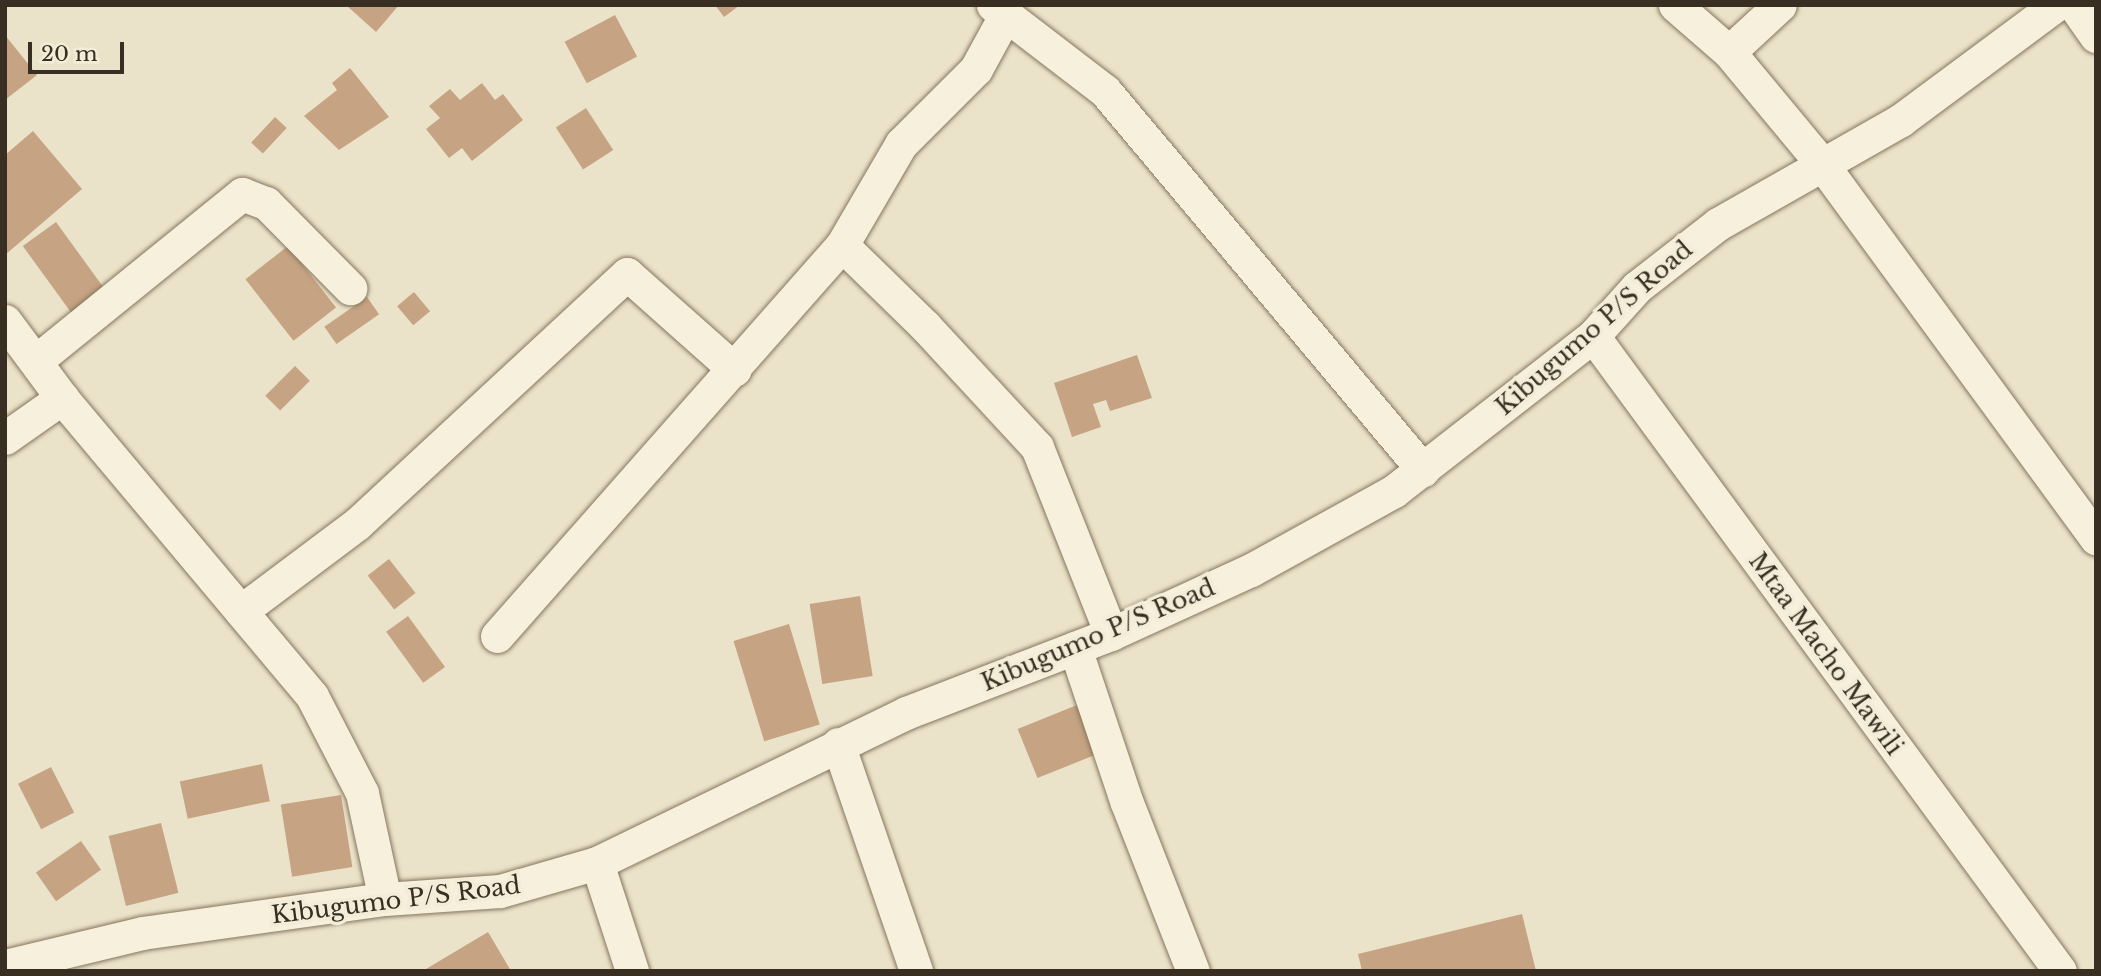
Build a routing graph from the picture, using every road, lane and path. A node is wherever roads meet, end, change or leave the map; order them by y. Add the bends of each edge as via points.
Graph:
1 (1675, 5) edge
2 (1780, 5) edge
3 (2056, 5) edge
4 (2074, 5) edge
5 (1000, 10) edge
6 (2096, 36) edge
7 (1729, 52) junction
8 (1822, 164) junction
9 (842, 245) junction
10 (350, 288) dead end
11 (5, 321) edge
12 (1593, 336) junction
13 (37, 360) junction
14 (735, 370) junction
15 (62, 398) junction
16 (5, 438) edge
17 (1423, 470) junction
18 (2096, 538) edge
19 (241, 611) junction
20 (1111, 634) junction
21 (497, 636) dead end
22 (1075, 648) junction
23 (838, 744) junction
24 (597, 863) junction
25 (385, 899) junction
26 (5, 966) edge
27 (632, 971) edge
28 (916, 971) edge
29 (1193, 971) edge
30 (2060, 971) edge

1 - 7 street
2 - 7 street
3 - 8 street, Kibugumo P/S Road via 1901,120
4 - 6 street
5 - 9 street via 976,69 901,144
5 - 17 street via 1105,91
7 - 8 street
8 - 12 street, Kibugumo P/S Road via 1718,224 1637,288
8 - 18 street
9 - 14 street
9 - 20 street via 1037,447
10 - 13 street via 265,203 242,194
11 - 13 street
12 - 17 street, Kibugumo P/S Road
12 - 30 street, Mtaa Macho Mawili
13 - 15 street
14 - 19 street via 627,274 357,524
14 - 21 street
15 - 16 street
15 - 19 street
17 - 20 street, Kibugumo P/S Road via 1251,570
19 - 25 street via 312,696 355,781
20 - 22 street, Kibugumo P/S Road
22 - 23 street, Kibugumo P/S Road
22 - 29 street via 1127,803
23 - 24 street, Kibugumo P/S Road
23 - 28 street
24 - 25 street, Kibugumo P/S Road via 500,891
24 - 27 street
25 - 26 street, Kibugumo P/S Road via 142,933

